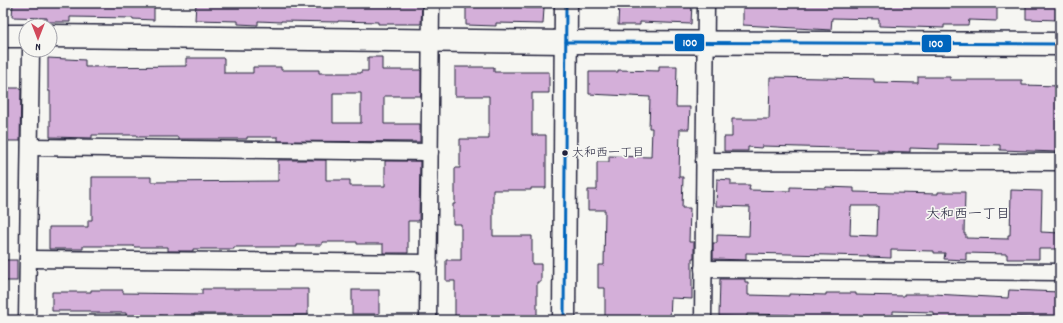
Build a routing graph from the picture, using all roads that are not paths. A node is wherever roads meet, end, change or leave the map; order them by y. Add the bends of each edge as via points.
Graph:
1 (431, 3) edge
2 (566, 3) edge
3 (706, 3) edge
4 (3, 36) edge
5 (18, 36) edge
6 (58, 36) edge
7 (430, 41) junction
8 (566, 42) junction
9 (705, 43) junction
10 (1060, 44) edge
11 (31, 58) edge
12 (30, 147) junction
13 (430, 152) junction
14 (704, 161) junction
15 (1060, 162) edge
16 (28, 259) junction
17 (429, 263) junction
18 (703, 269) junction
19 (1060, 272) edge
20 (28, 320) edge
21 (428, 320) edge
22 (564, 320) edge
23 (703, 320) edge

1 - 7 street
2 - 8 street
3 - 9 street
4 - 5 street
6 - 7 street
7 - 8 street
7 - 13 street
8 - 9 street
8 - 22 street
9 - 10 street
9 - 14 street
11 - 12 street
12 - 13 street
12 - 16 street
13 - 17 street
14 - 15 street
14 - 18 street
16 - 17 street
16 - 20 street
17 - 21 street
18 - 19 street
18 - 23 street

